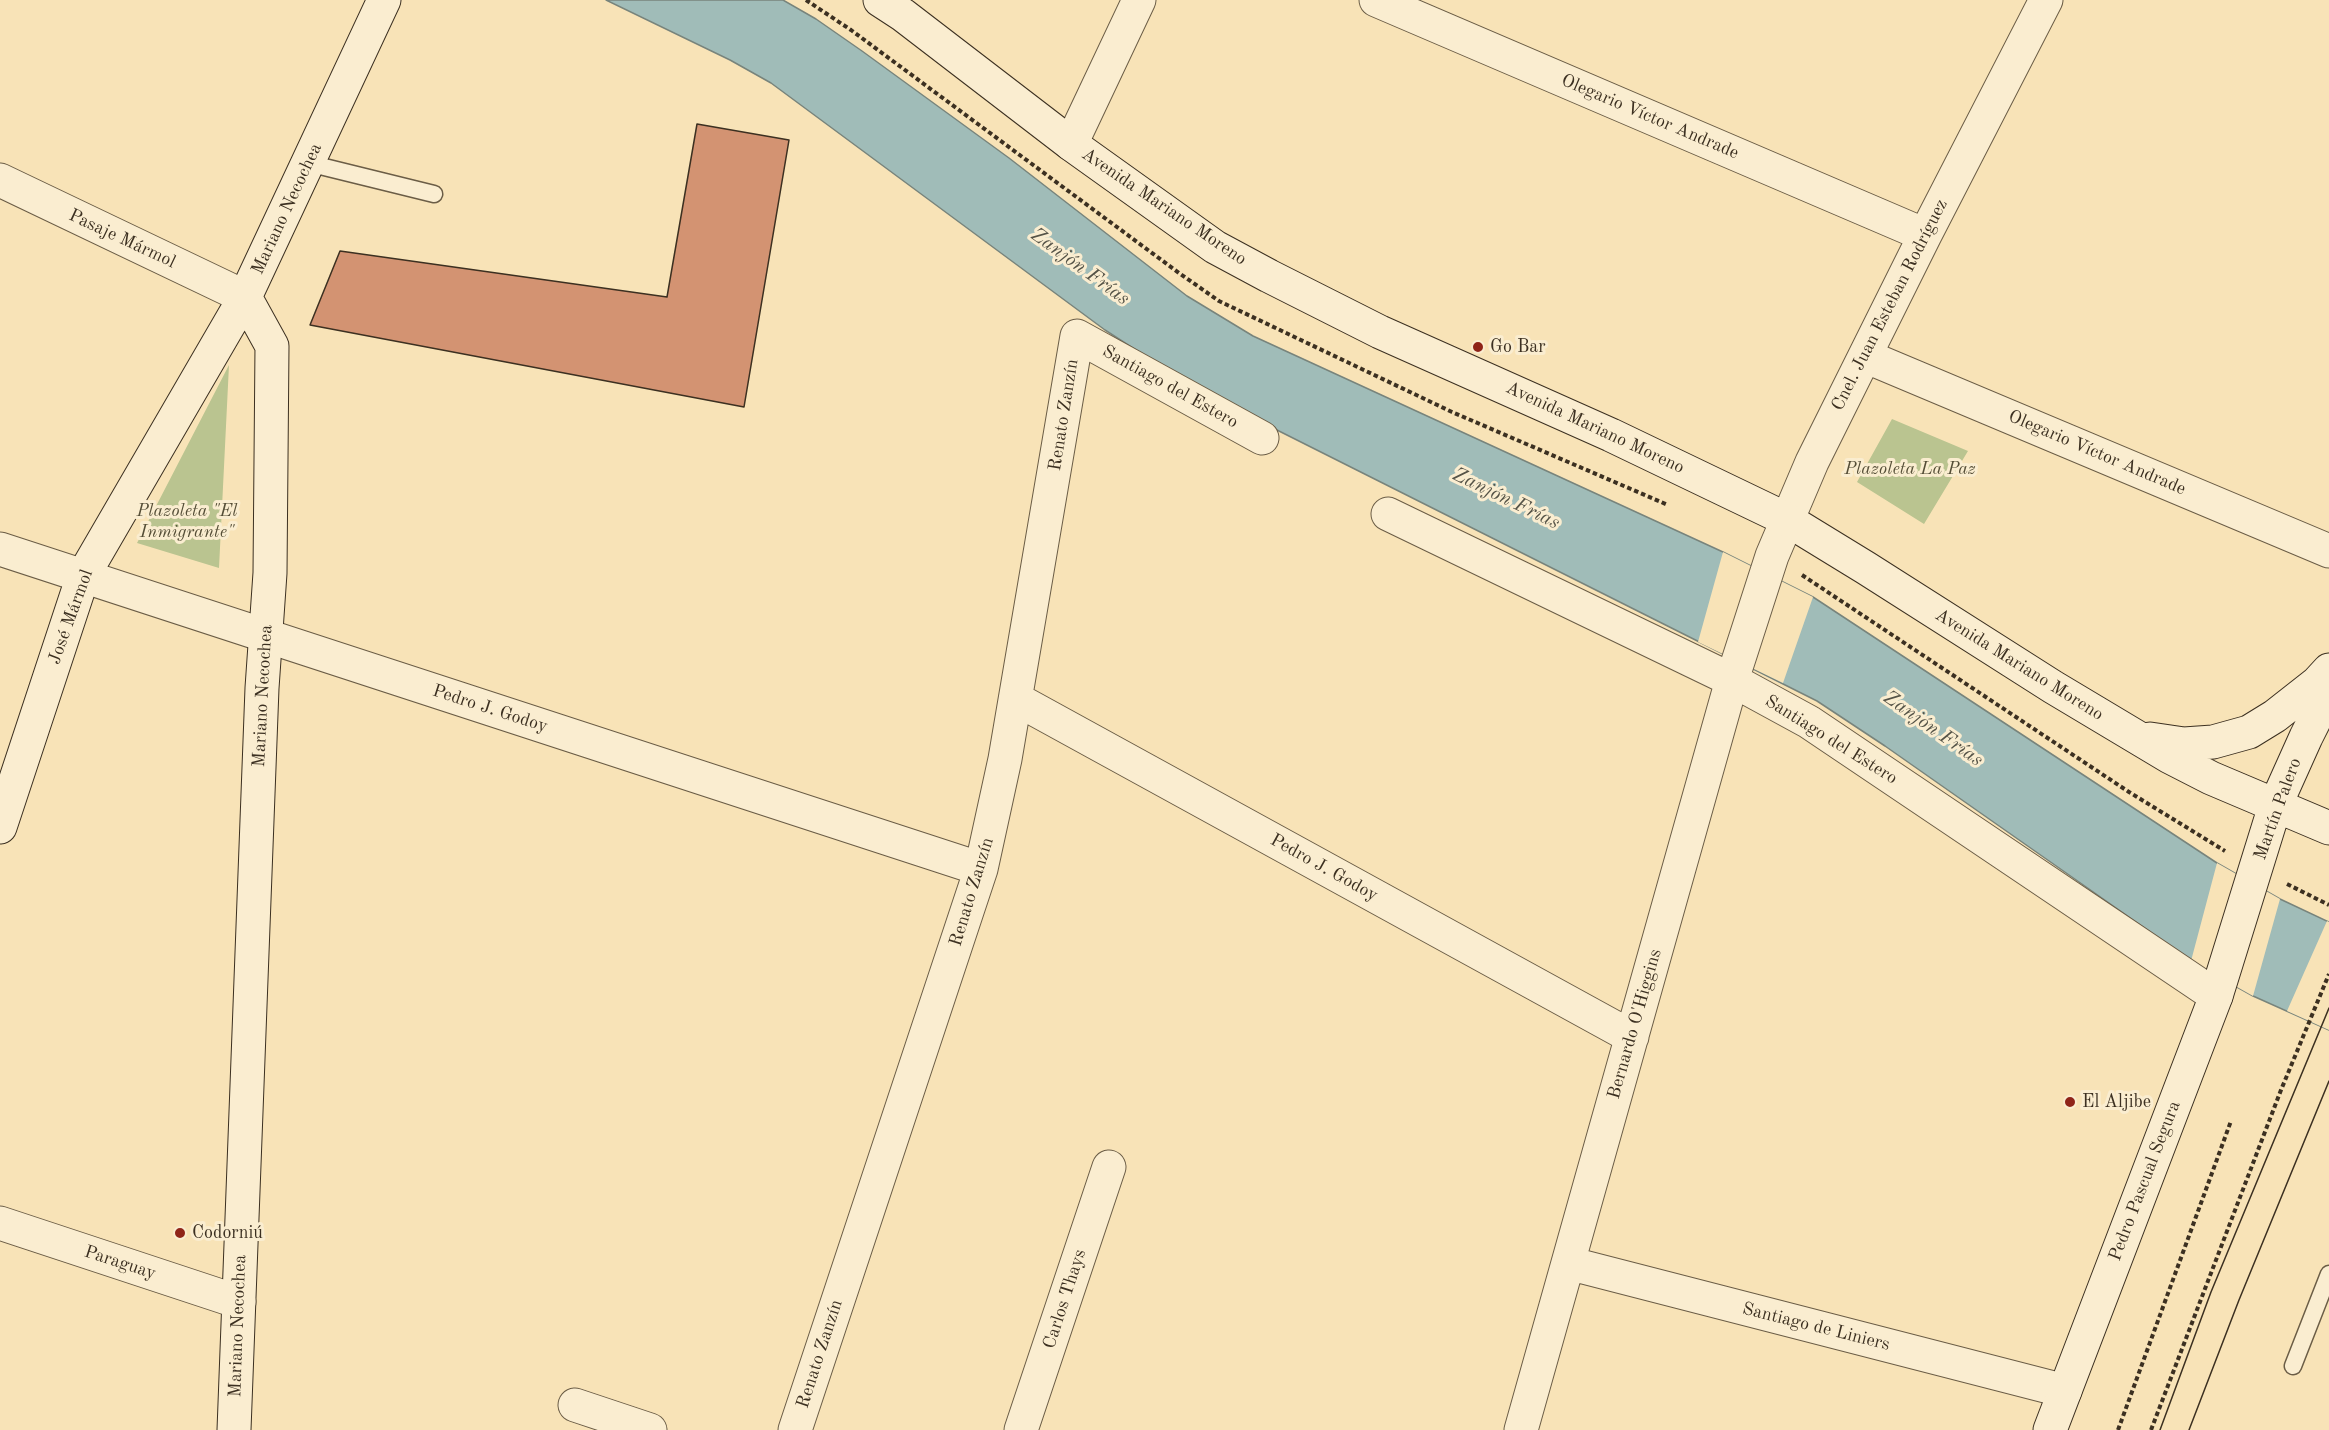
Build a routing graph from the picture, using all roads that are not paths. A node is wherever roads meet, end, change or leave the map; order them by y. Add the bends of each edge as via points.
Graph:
1 (384, 0) edge
2 (880, 0) edge
3 (1139, 0) edge
4 (1376, 0) edge
5 (2046, 0) edge
6 (1071, 144) junction
7 (308, 163) junction
8 (0, 180) edge
9 (434, 194) dead end
10 (1925, 235) junction
11 (245, 297) junction
12 (1077, 336) joint
13 (1865, 356) junction
14 (1262, 438) dead end
15 (1388, 514) dead end
16 (1786, 519) junction
17 (0, 549) edge
18 (2329, 551) edge
19 (83, 576) junction
20 (1751, 618) joint
21 (266, 636) junction
22 (1735, 670) junction
23 (2329, 670) edge
24 (2329, 691) edge
25 (1016, 699) junction
26 (2133, 736) junction
27 (2275, 806) junction
28 (0, 827) edge
29 (2329, 828) edge
30 (981, 869) junction
31 (2236, 931) joint
32 (2219, 988) junction
33 (1632, 1037) junction
34 (1109, 1167) dead end
35 (0, 1223) edge
36 (1568, 1263) junction
37 (2329, 1274) edge
38 (239, 1302) junction
39 (2293, 1366) dead end
40 (2065, 1391) junction
41 (575, 1405) dead end
42 (234, 1430) edge
43 (650, 1430) edge
44 (795, 1430) edge
45 (1021, 1430) edge
46 (1521, 1430) edge
47 (2050, 1430) edge

1 - 7 street, Mariano Necochea
2 - 6 street, Avenida Mariano Moreno
3 - 6 street
4 - 10 street, Olegario Víctor Andrade
5 - 10 street, Cnel. Juan Esteban Rodríguez
6 - 16 street, Avenida Mariano Moreno via 1215,247 1269,276 1380,332 1611,435
7 - 9 lane
7 - 11 street, Mariano Necochea
8 - 11 street, Pasaje Mármol
10 - 13 street, Cnel. Juan Esteban Rodríguez
11 - 19 street, José Mármol
11 - 21 street, Mariano Necochea via 272,346
12 - 14 street, Santiago del Estero
12 - 25 street, Renato Zanzín
13 - 16 street, Cnel. Juan Esteban Rodríguez
13 - 18 street, Olegario Víctor Andrade
15 - 22 street, Santiago del Estero
16 - 20 street, Cnel. Juan Esteban Rodríguez
16 - 26 street, Avenida Mariano Moreno
17 - 19 street, Pedro J. Godoy
19 - 21 street, Pedro J. Godoy
19 - 28 street, José Mármol
20 - 22 street, Bernardo O'Higgins
21 - 30 street, Pedro J. Godoy
21 - 38 street, Mariano Necochea
22 - 32 street, Santiago del Estero
22 - 33 street, Bernardo O'Higgins
23 - 26 street via 2275,716 2249,732 2194,743
24 - 27 street, Martín Palero
25 - 30 street, Renato Zanzín
25 - 33 street, Pedro J. Godoy
26 - 27 street, Avenida Mariano Moreno via 2201,773
27 - 29 street, Avenida Mariano Moreno
27 - 31 street, Martín Palero
30 - 44 street, Renato Zanzín
31 - 32 street, Pedro Pascual Segura
32 - 40 street, Pedro Pascual Segura
33 - 36 street, Bernardo O'Higgins
34 - 45 street, Carlos Thays
35 - 38 street, Paraguay
36 - 40 street, Santiago de Liniers
36 - 46 street, Bernardo O'Higgins
37 - 39 lane
38 - 42 street, Mariano Necochea
40 - 47 street, Pedro Pascual Segura
41 - 43 street

